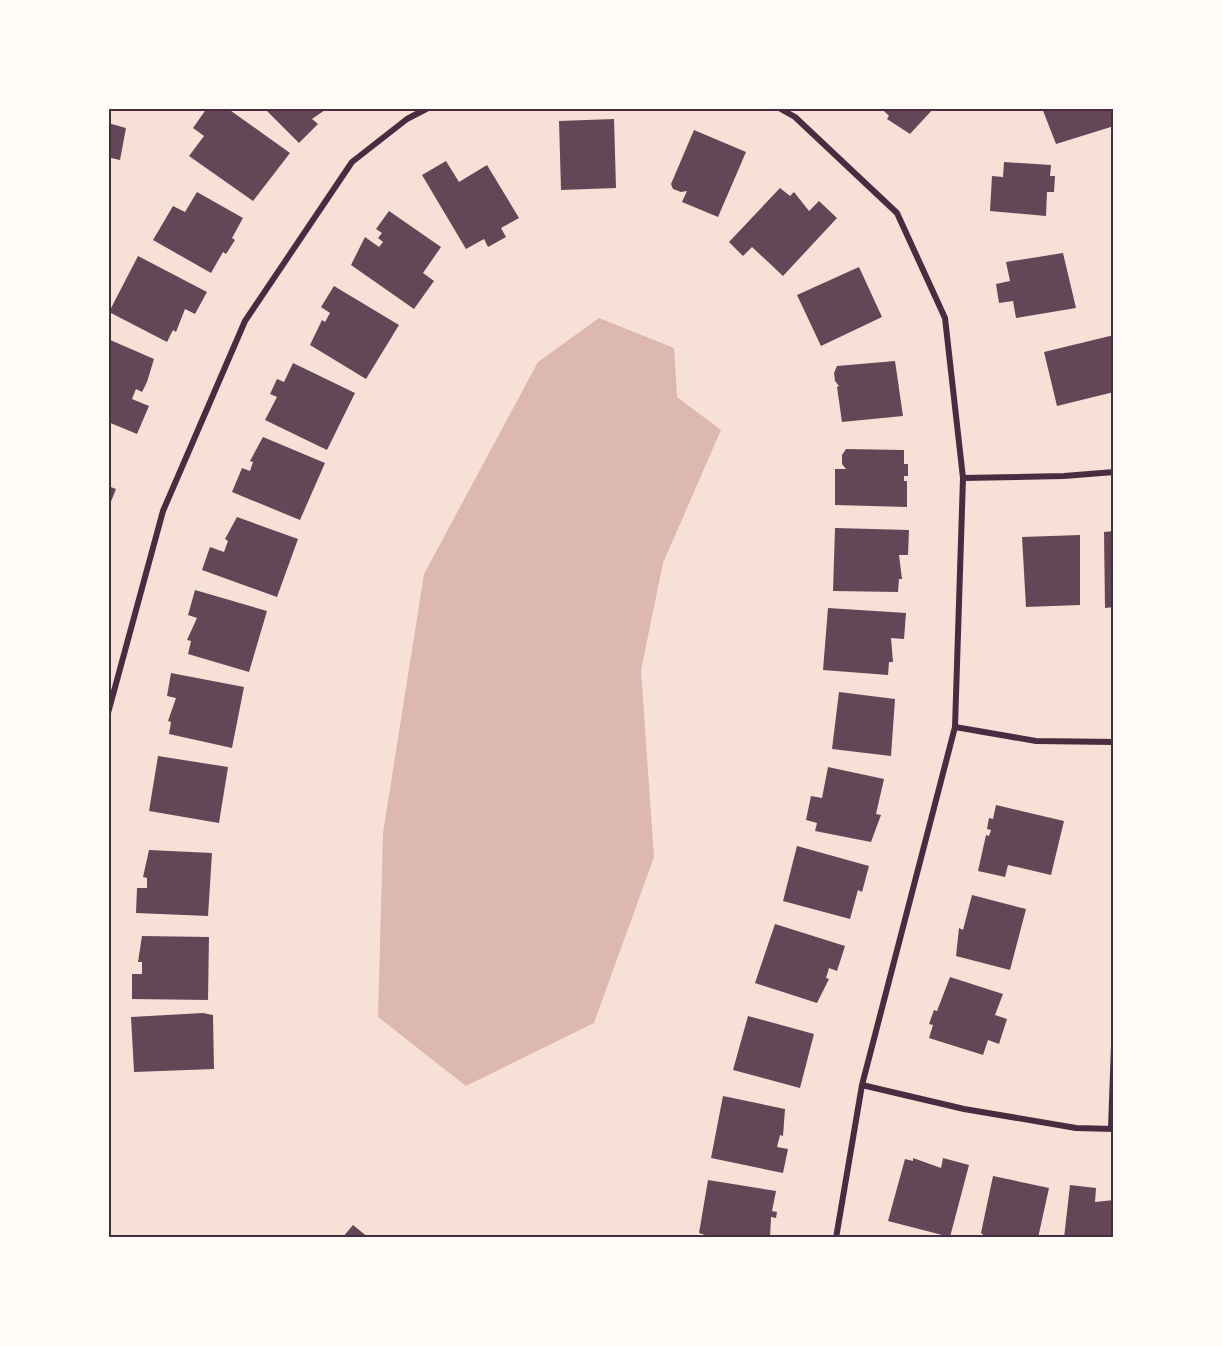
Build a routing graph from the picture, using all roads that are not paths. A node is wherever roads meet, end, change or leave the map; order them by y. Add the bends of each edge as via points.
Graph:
1 (428, 108) edge
2 (779, 108) edge
3 (1114, 472) edge
4 (963, 478) junction
5 (108, 713) edge
6 (955, 727) junction
7 (1114, 742) edge
8 (1114, 1045) edge
9 (862, 1085) junction
10 (1113, 1129) edge
11 (836, 1238) edge

1 - 5 street via 407,119 352,162 245,321 164,512
2 - 4 street via 795,117 897,213 945,318
3 - 4 street
4 - 6 street
6 - 7 street via 1036,741
6 - 9 street
8 - 10 street
9 - 10 street via 964,1109 1077,1128
9 - 11 street

